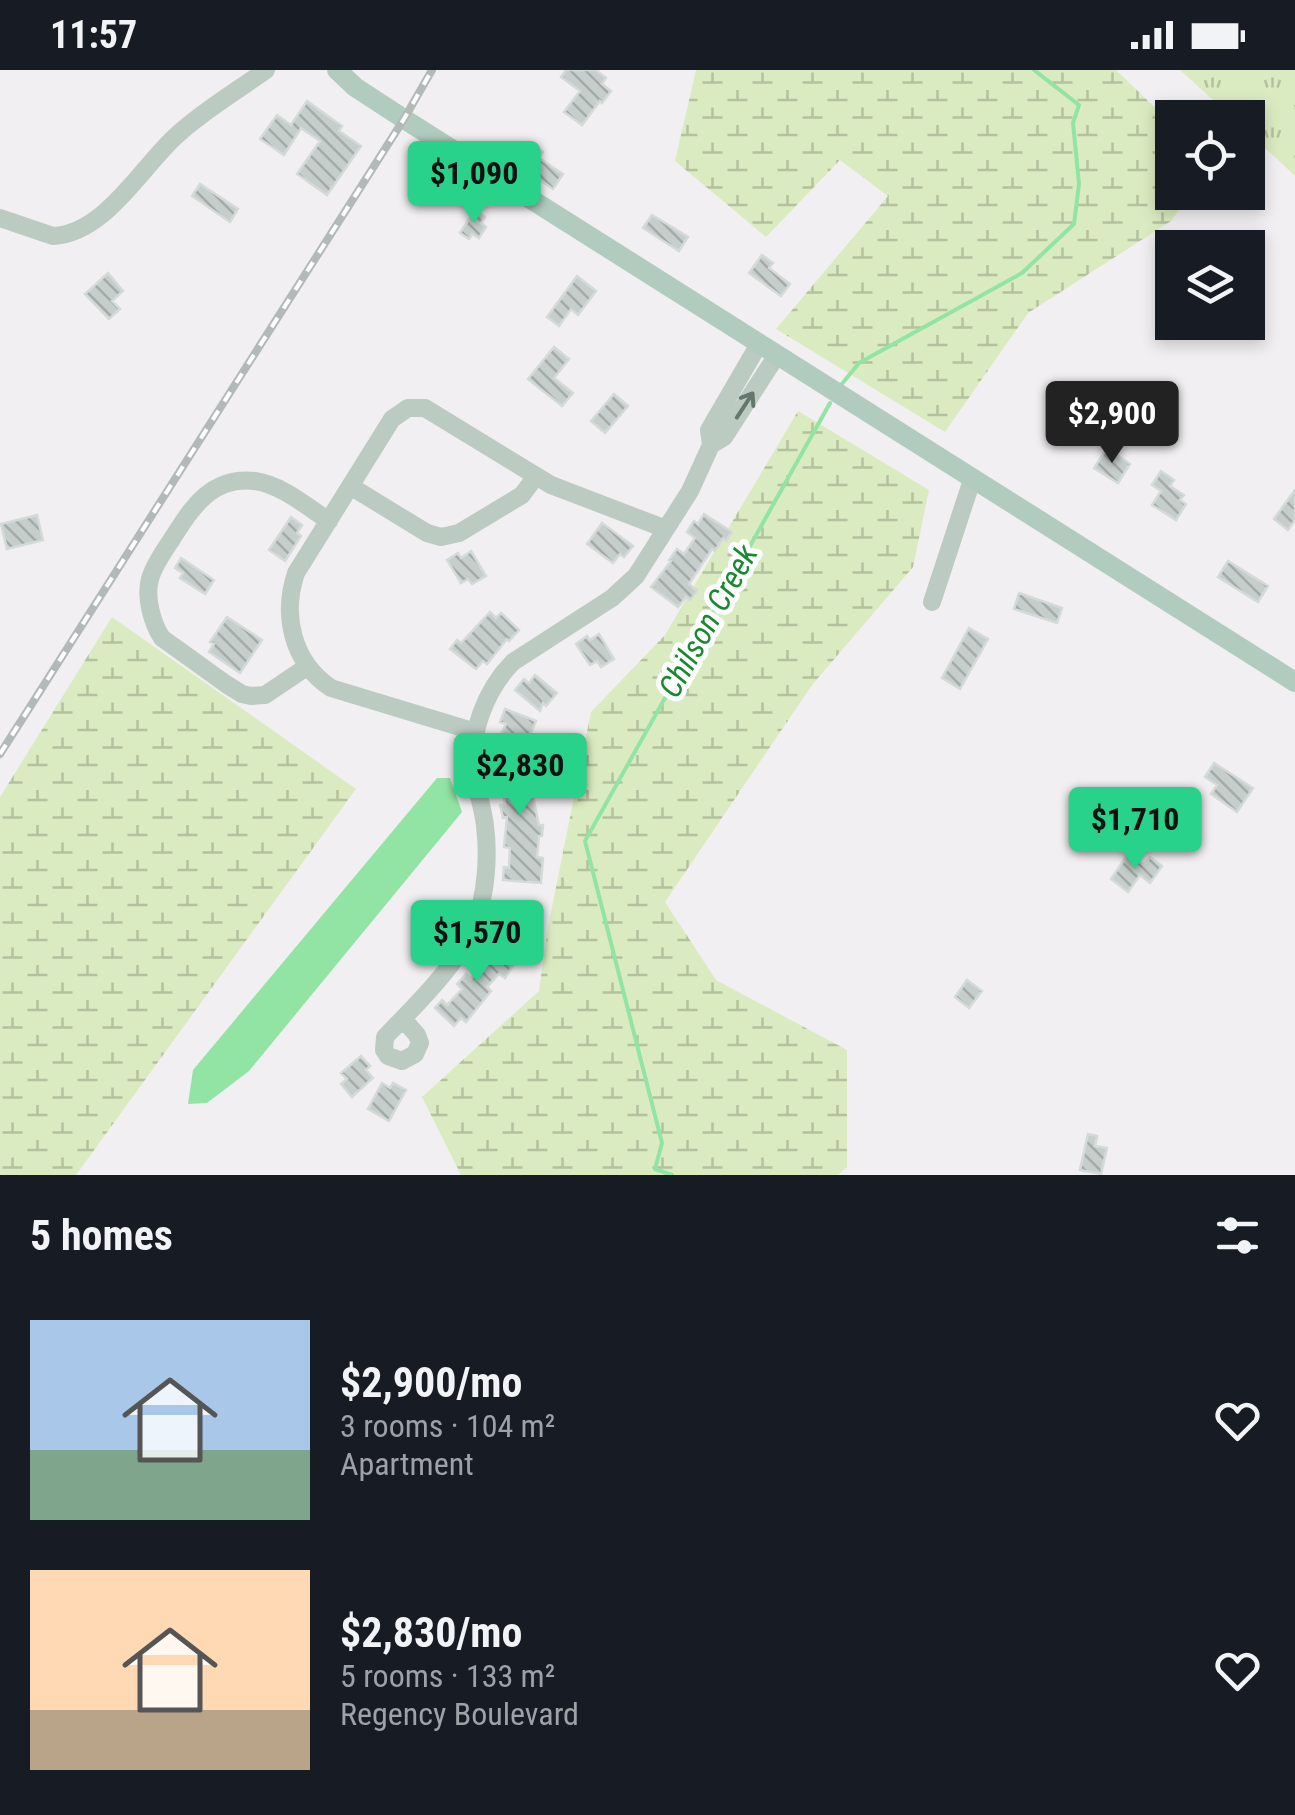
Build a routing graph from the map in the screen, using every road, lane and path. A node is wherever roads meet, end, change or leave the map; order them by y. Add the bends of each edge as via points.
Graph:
1 (266, 70) edge
2 (337, 70) edge
3 (0, 218) edge
4 (768, 350) junction
5 (536, 476) junction
6 (972, 480) junction
7 (350, 486) junction
8 (329, 521) junction
9 (666, 529) junction
10 (932, 602) dead end
11 (308, 666) junction
12 (1295, 682) edge
13 (476, 732) junction
14 (403, 1019) dead end

1 - 3 street via 178,134 105,214 52,236
2 - 4 main road
4 - 6 main road
4 - 9 street
5 - 7 street via 522,494 441,537
5 - 7 street via 417,407 392,418
5 - 9 street
6 - 10 street
6 - 12 main road
7 - 8 street
8 - 11 street via 290,594 293,636
8 - 11 street via 276,487 221,484 190,510 150,577 150,603 162,638 242,694 264,695
9 - 13 street via 626,586 502,672
11 - 13 street via 331,688
13 - 14 street via 473,770 486,842 480,905 454,959

